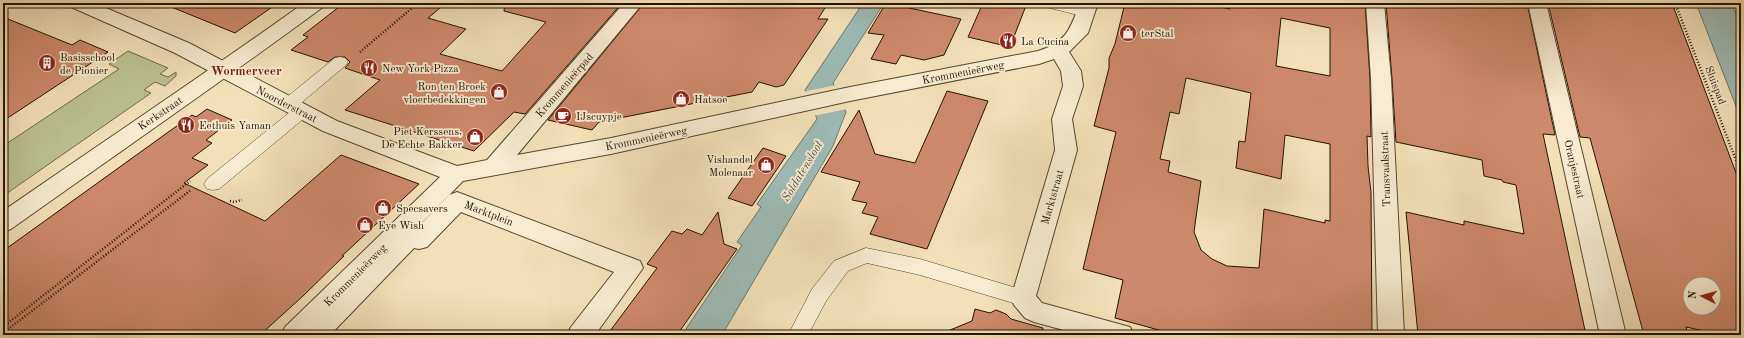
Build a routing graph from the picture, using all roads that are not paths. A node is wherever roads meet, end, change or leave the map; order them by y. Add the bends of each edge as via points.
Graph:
1 (78, 3) edge
2 (316, 3) edge
3 (634, 3) edge
4 (1047, 3) edge
5 (1375, 3) edge
6 (1537, 3) edge
7 (1088, 7) edge
8 (1059, 51) junction
9 (340, 62) road end
10 (223, 71) junction
11 (294, 109) junction
12 (494, 167) junction
13 (456, 174) junction
14 (214, 184) road end
15 (3, 223) edge
16 (1023, 298) junction
17 (294, 335) edge
18 (314, 335) edge
19 (580, 335) edge
20 (798, 335) edge
21 (1121, 335) edge
22 (1390, 335) edge
23 (1613, 335) edge

1 - 10 street, Noorderstraat via 182,48
2 - 10 street, Kerkstraat
3 - 12 street, Krommenieërpad
4 - 7 lane
5 - 22 street, Transvaalstraat via 1381,79
6 - 23 street, Oranjestraat
7 - 8 street via 1078,33
8 - 12 street, Krommenieërweg via 611,146
8 - 16 street, Marktstraat via 1071,71 1074,86 1062,119 1066,150
9 - 11 lane
10 - 11 street, Noorderstraat
10 - 15 street, Kerkstraat
11 - 13 street, Noorderstraat via 330,126
11 - 14 lane
12 - 13 street, Krommenieërweg
13 - 17 street, Krommenieërweg
16 - 20 lane via 920,267 866,255 841,266 819,295
16 - 21 street via 1034,311
18 - 19 street, Marktplein via 410,236 419,240 457,201 631,268

